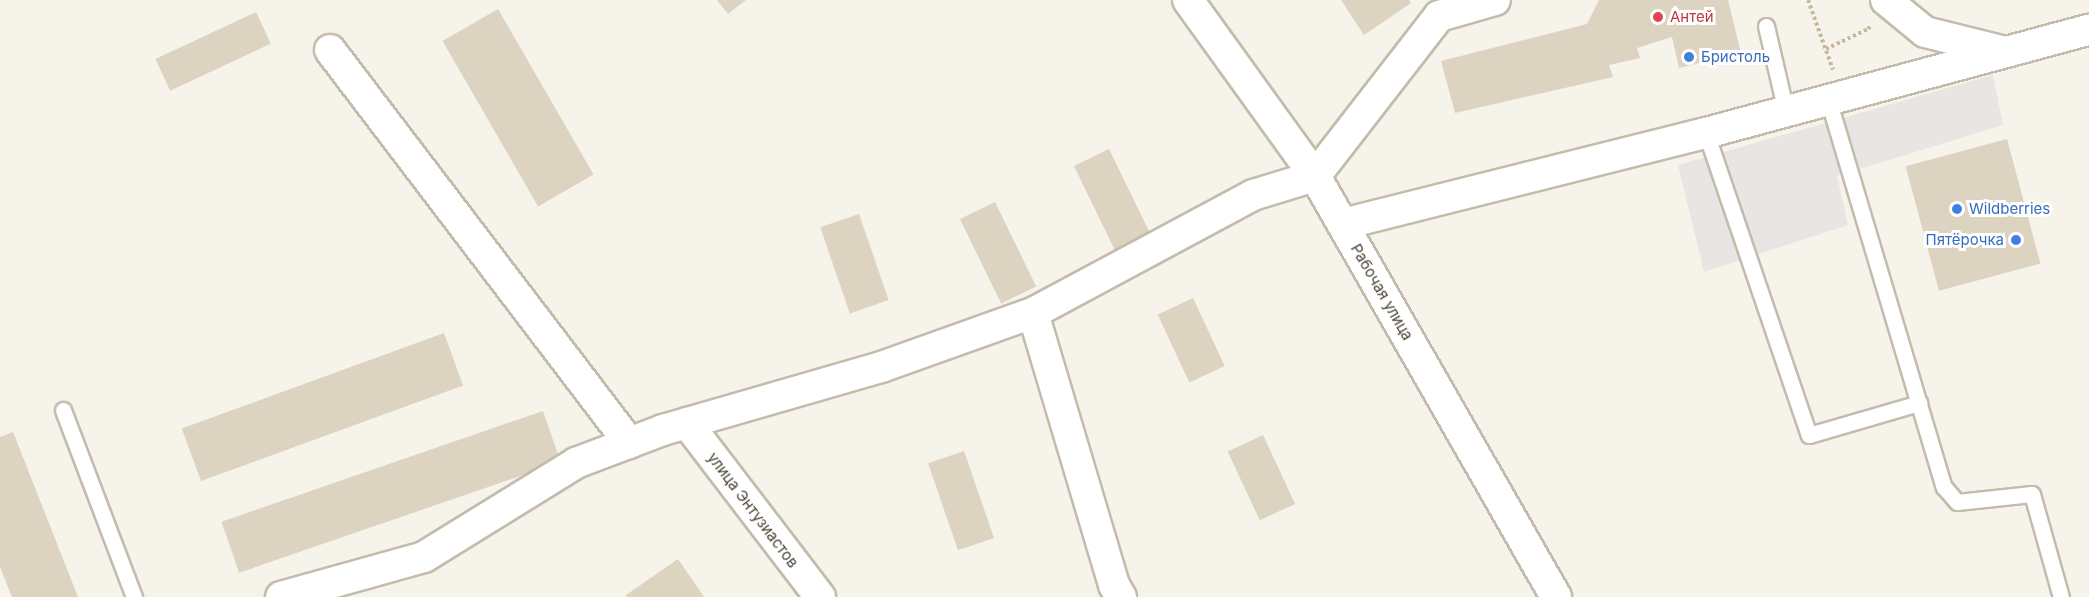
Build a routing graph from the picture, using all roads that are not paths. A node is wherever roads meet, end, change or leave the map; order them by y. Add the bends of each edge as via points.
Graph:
1 (1188, 0) edge
2 (1495, 0) edge
3 (1888, 1) edge
4 (1434, 8) edge
5 (1766, 26) dead end
6 (2089, 30) edge
7 (330, 50) dead end
8 (2004, 52) junction
9 (1832, 89) junction
10 (1786, 112) junction
11 (1706, 133) junction
12 (1315, 176) junction
13 (1343, 224) junction
14 (1033, 314) junction
15 (1919, 403) junction
16 (63, 410) dead end
17 (687, 423) junction
18 (629, 443) junction
19 (134, 597) edge
20 (281, 597) edge
21 (820, 597) edge
22 (1121, 597) edge
23 (1556, 597) edge
24 (2061, 597) edge

1 - 12 street, Рабочая улица
2 - 4 street
3 - 8 street via 1925,32
4 - 12 street
5 - 10 lane
6 - 8 street
7 - 18 street
8 - 9 street
9 - 10 street
9 - 15 lane
10 - 11 street
11 - 13 street
11 - 15 lane via 1809,435
12 - 13 street, Рабочая улица
12 - 14 street via 1253,195
13 - 23 street, Рабочая улица
14 - 17 street via 882,367
14 - 22 street via 1114,585
15 - 24 lane via 1944,487 1957,502 2032,494
16 - 19 lane
17 - 18 street
17 - 21 street, улица Энтузиастов
18 - 20 street via 576,463 424,557

